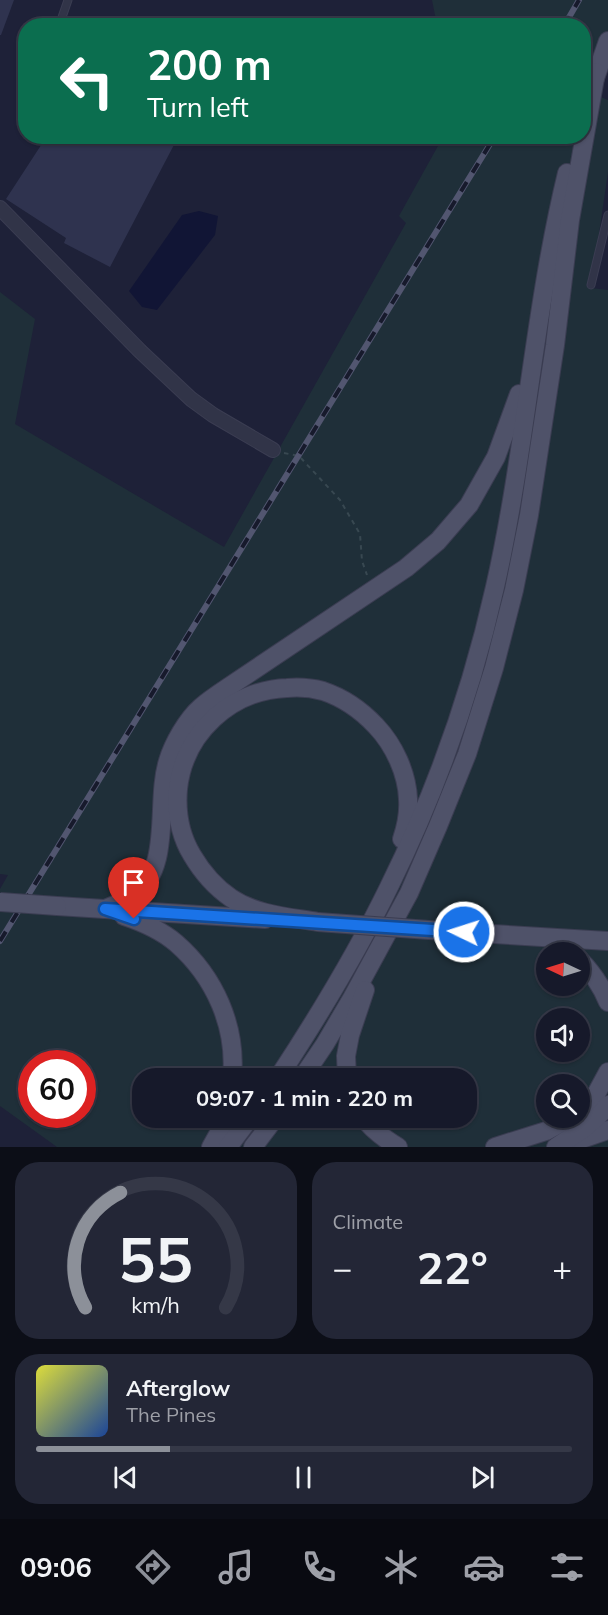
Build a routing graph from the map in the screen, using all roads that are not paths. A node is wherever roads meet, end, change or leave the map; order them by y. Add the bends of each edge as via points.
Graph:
1 (68, 0) edge
2 (62, 18) edge
3 (608, 41) edge
4 (602, 73) edge
5 (591, 99) edge
6 (591, 124) edge
7 (575, 144) edge
8 (587, 144) edge
9 (0, 208) edge
10 (608, 215) edge
11 (591, 285) dead end
12 (535, 343) junction
13 (273, 450) road end
14 (389, 887) junction
15 (0, 902) edge
16 (105, 909) junction
17 (318, 922) junction
18 (526, 936) junction
19 (608, 941) edge
20 (542, 942) edge
21 (381, 947) junction
22 (590, 970) edge
23 (608, 1002) edge
24 (232, 1068) edge
25 (285, 1068) edge
26 (309, 1068) edge
27 (347, 1068) edge
28 (608, 1072) edge
29 (590, 1101) edge
30 (608, 1105) edge
31 (221, 1128) edge
32 (242, 1128) edge
33 (267, 1128) edge
34 (372, 1128) edge
35 (552, 1128) edge
36 (608, 1130) edge
37 (212, 1147) edge
38 (228, 1147) edge
39 (253, 1147) edge
40 (398, 1147) edge
41 (495, 1147) edge
42 (557, 1147) edge

1 - 2 lane
3 - 4 main road
4 - 5 main road
4 - 6 main road
7 - 12 main road via 557,213
8 - 21 main road via 570,220 542,432 514,590 467,754 409,893
9 - 13 street via 191,399
10 - 11 lane
12 - 14 main road via 509,513 476,663 448,748
12 - 16 main road via 496,457 469,505 438,541 406,568 227,688 199,709 179,735 163,783 159,849 154,867 133,895
14 - 17 main road via 409,801 405,779 383,733 346,701 322,691 274,688 251,694 214,716 187,754 179,776 179,821 198,866 232,899 279,916
14 - 25 main road
15 - 16 main road, bridge
16 - 17 main road
16 - 24 main road via 153,928 194,961 223,1007 231,1039
17 - 18 main road, bridge
18 - 19 main road
18 - 20 main road
21 - 26 main road
21 - 27 main road via 350,1035
22 - 23 main road
28 - 29 main road
30 - 42 main road via 584,1129
31 - 37 main road
32 - 38 main road
33 - 39 main road
34 - 40 main road
35 - 41 main road
36 - 42 main road

